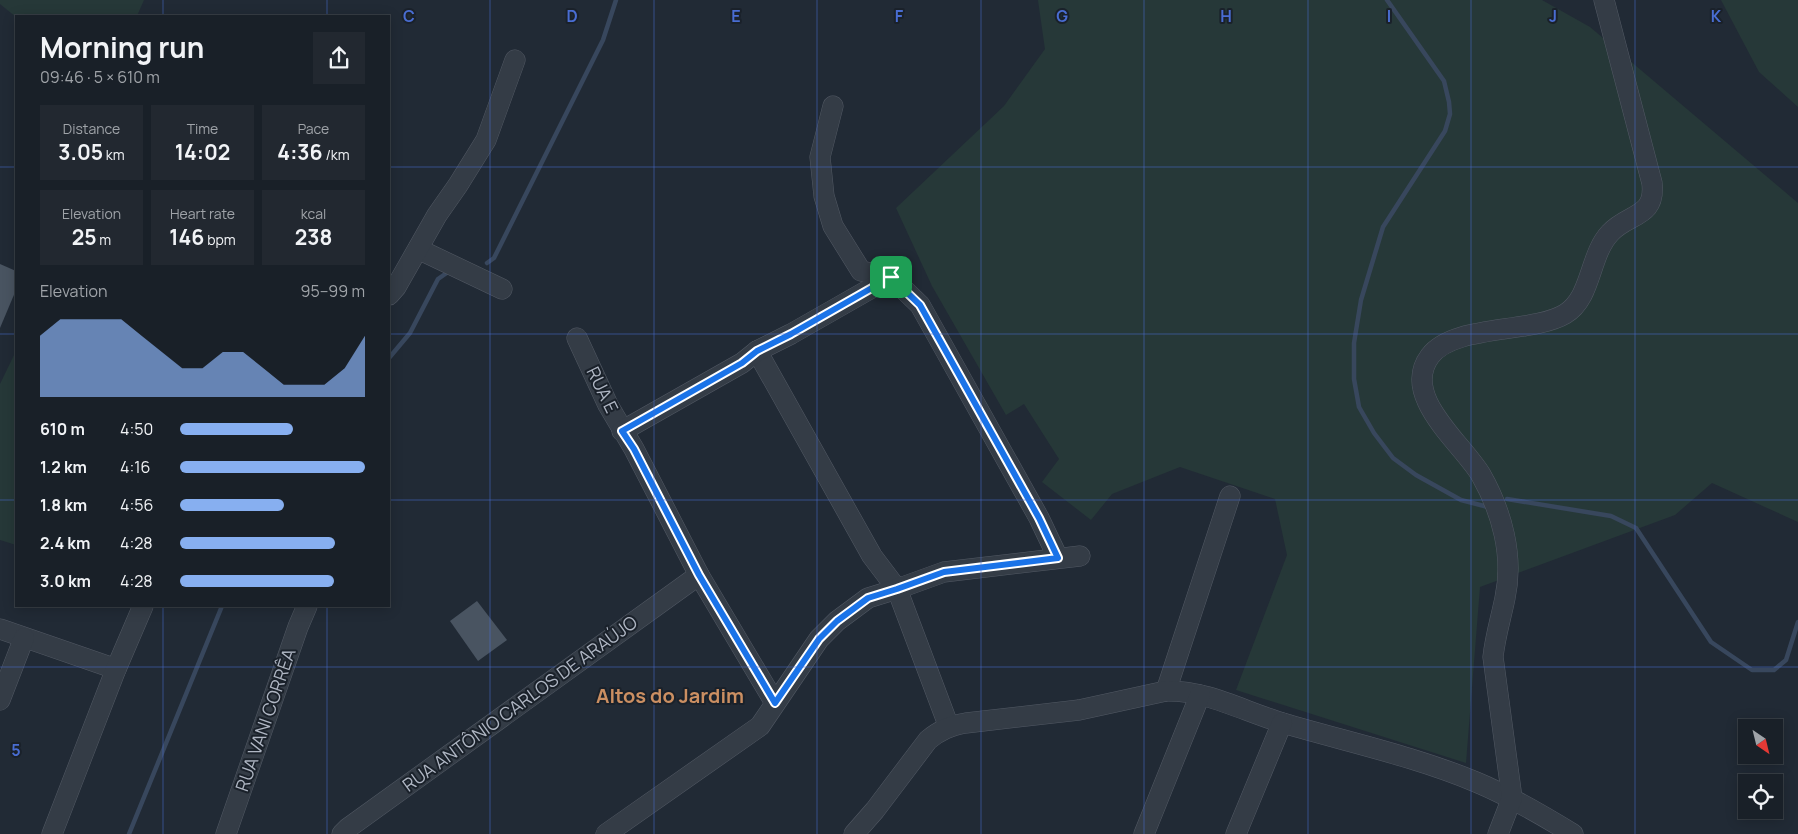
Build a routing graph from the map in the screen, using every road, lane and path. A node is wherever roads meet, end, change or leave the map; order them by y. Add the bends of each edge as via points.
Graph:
1 (1604, 0) edge
2 (515, 60) dead end
3 (833, 106) dead end
4 (418, 249) junction
5 (891, 277) junction
6 (502, 288) dead end
7 (390, 294) edge
8 (577, 338) dead end
9 (757, 351) junction
10 (622, 431) junction
11 (1230, 496) dead end
12 (1080, 556) dead end
13 (1058, 558) junction
14 (699, 575) junction
15 (897, 589) junction
16 (143, 607) edge
17 (307, 607) edge
18 (0, 629) edge
19 (24, 638) junction
20 (116, 668) junction
21 (1166, 691) junction
22 (1200, 695) junction
23 (0, 700) edge
24 (775, 703) junction
25 (1282, 723) junction
26 (949, 726) junction
27 (1512, 798) junction
28 (52, 834) edge
29 (226, 834) edge
30 (342, 834) edge
31 (606, 834) edge
32 (854, 834) edge
33 (1144, 834) edge
34 (1236, 834) edge
35 (1498, 834) edge
36 (1573, 834) edge

1 - 27 street via 1652,183 1651,202 1607,235 1598,250 1585,288 1566,313 1552,320 1460,337 1431,354 1423,368 1421,382 1424,396 1441,423 1480,473 1500,516 1506,539 1506,597 1492,657
2 - 4 street via 486,140
3 - 5 street via 820,157 824,196 833,226 861,271
4 - 6 street
4 - 7 street
5 - 9 street
5 - 13 street via 920,305
8 - 10 street, RUA E
9 - 10 street via 742,363
9 - 15 street via 872,556
10 - 14 street, RUA E
11 - 21 street
12 - 13 street
13 - 15 street via 944,572
14 - 24 street, RUA E
14 - 30 street, RUA ANTÔNIO CARLOS DE ARAÚJO
15 - 24 street via 868,598 837,621 819,639
15 - 26 street
16 - 20 street
17 - 29 street, RUA VANI CORRÊA
18 - 19 street
19 - 20 street
19 - 23 street
20 - 28 street
21 - 22 street
21 - 26 street via 1079,710
22 - 25 street
22 - 33 street
24 - 31 street via 760,726
25 - 27 street via 1391,753
25 - 34 street
26 - 32 street via 928,740
27 - 35 street
27 - 36 street

